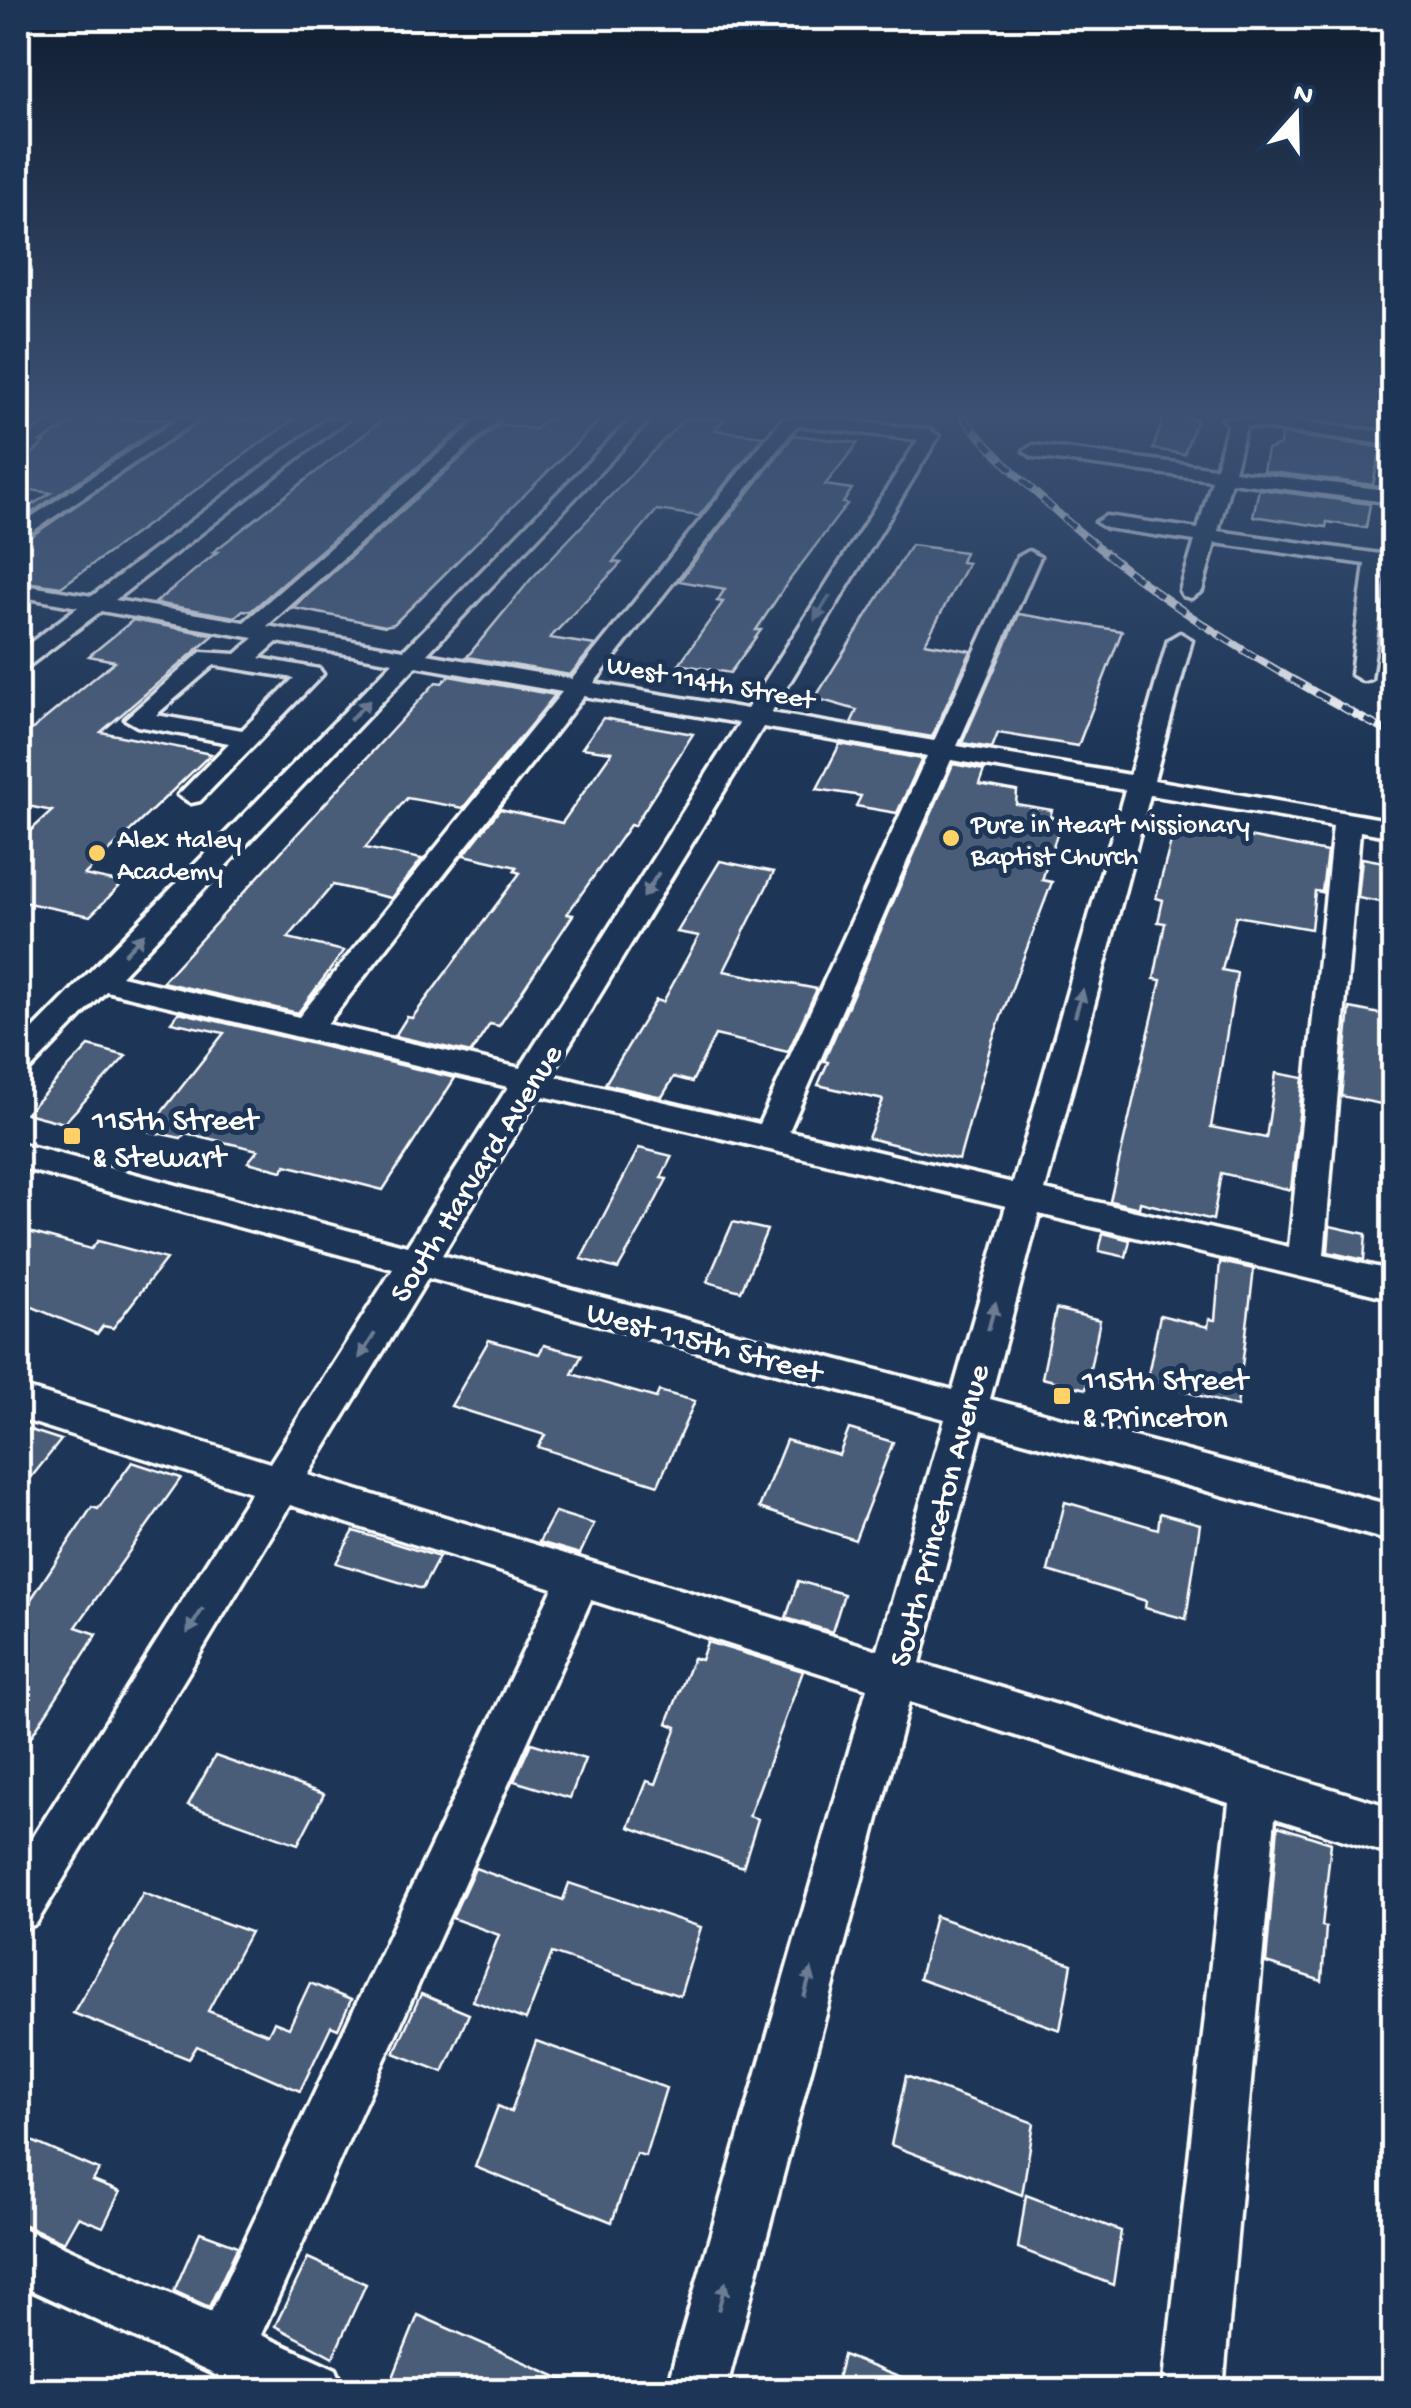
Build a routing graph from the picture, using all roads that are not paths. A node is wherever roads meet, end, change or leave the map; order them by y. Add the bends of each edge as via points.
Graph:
1 (191, 531) edge
2 (369, 531) edge
3 (532, 531) edge
4 (702, 531) edge
5 (870, 531) edge
6 (1174, 531) edge
7 (1208, 531) edge
8 (1207, 536) junction
9 (1029, 557) dead end
10 (1385, 560) edge
11 (18, 590) edge
12 (1191, 591) dead end
13 (96, 604) junction
14 (260, 632) junction
15 (1180, 640) dead end
16 (410, 658) junction
17 (241, 662) junction
18 (18, 663) edge
19 (1363, 674) dead end
20 (578, 687) junction
21 (754, 718) junction
22 (248, 739) junction
23 (941, 750) junction
24 (1140, 784) junction
25 (191, 795) dead end
26 (1347, 821) junction
27 (1394, 829) edge
28 (99, 980) junction
29 (306, 1028) junction
30 (18, 1064) edge
31 (530, 1082) junction
32 (769, 1138) junction
33 (18, 1155) edge
34 (1024, 1198) junction
35 (418, 1263) junction
36 (1305, 1264) junction
37 (1394, 1285) edge
38 (18, 1402) edge
39 (966, 1410) junction
40 (280, 1484) junction
41 (1394, 1524) edge
42 (580, 1577) junction
43 (893, 1675) junction
44 (1254, 1788) junction
45 (1394, 1832) edge
46 (18, 1906) edge
47 (18, 2255) edge
48 (224, 2349) junction
49 (315, 2390) edge
50 (696, 2390) edge
51 (1193, 2390) edge

1 - 13 street
2 - 14 street
3 - 16 street
4 - 20 street
5 -> 21 street, South Harvard Avenue
6 - 8 street
7 - 8 street
8 - 10 street
8 - 12 street
9 - 23 street
10 - 19 street
11 - 13 street, West 114th Street
13 - 14 street, West 114th Street
13 - 18 street
14 - 16 street, West 114th Street
14 - 17 street
15 - 24 street, South Princeton Avenue
16 - 20 street, West 114th Street
28 -> 16 street
17 - 22 street via 312,674
17 - 22 street via 209,657 137,719
20 - 21 street, West 114th Street
20 - 29 street
21 - 23 street, West 114th Street
21 -> 31 street, South Harvard Avenue
22 - 25 street
23 - 24 street, West 114th Street
23 - 32 street
24 - 26 street, West 114th Street
34 -> 24 street, South Princeton Avenue
26 - 27 street, West 114th Street
26 - 36 street
28 - 29 street
28 - 30 street
29 - 31 street
31 - 32 street
31 - 35 street, South Harvard Avenue
32 - 34 street
33 - 35 street, West 115th Street
34 - 36 street
39 -> 34 street, South Princeton Avenue
35 - 39 street, West 115th Street
35 -> 40 street, South Harvard Avenue
36 - 37 street
38 - 40 street
39 - 41 street, West 115th Street
39 - 43 street, South Princeton Avenue
40 - 42 street
40 -> 46 street, South Harvard Avenue
42 - 43 street
42 - 48 street
43 - 44 street
50 -> 43 street, South Princeton Avenue
44 - 45 street
44 - 51 street
47 - 48 street
48 - 49 street

